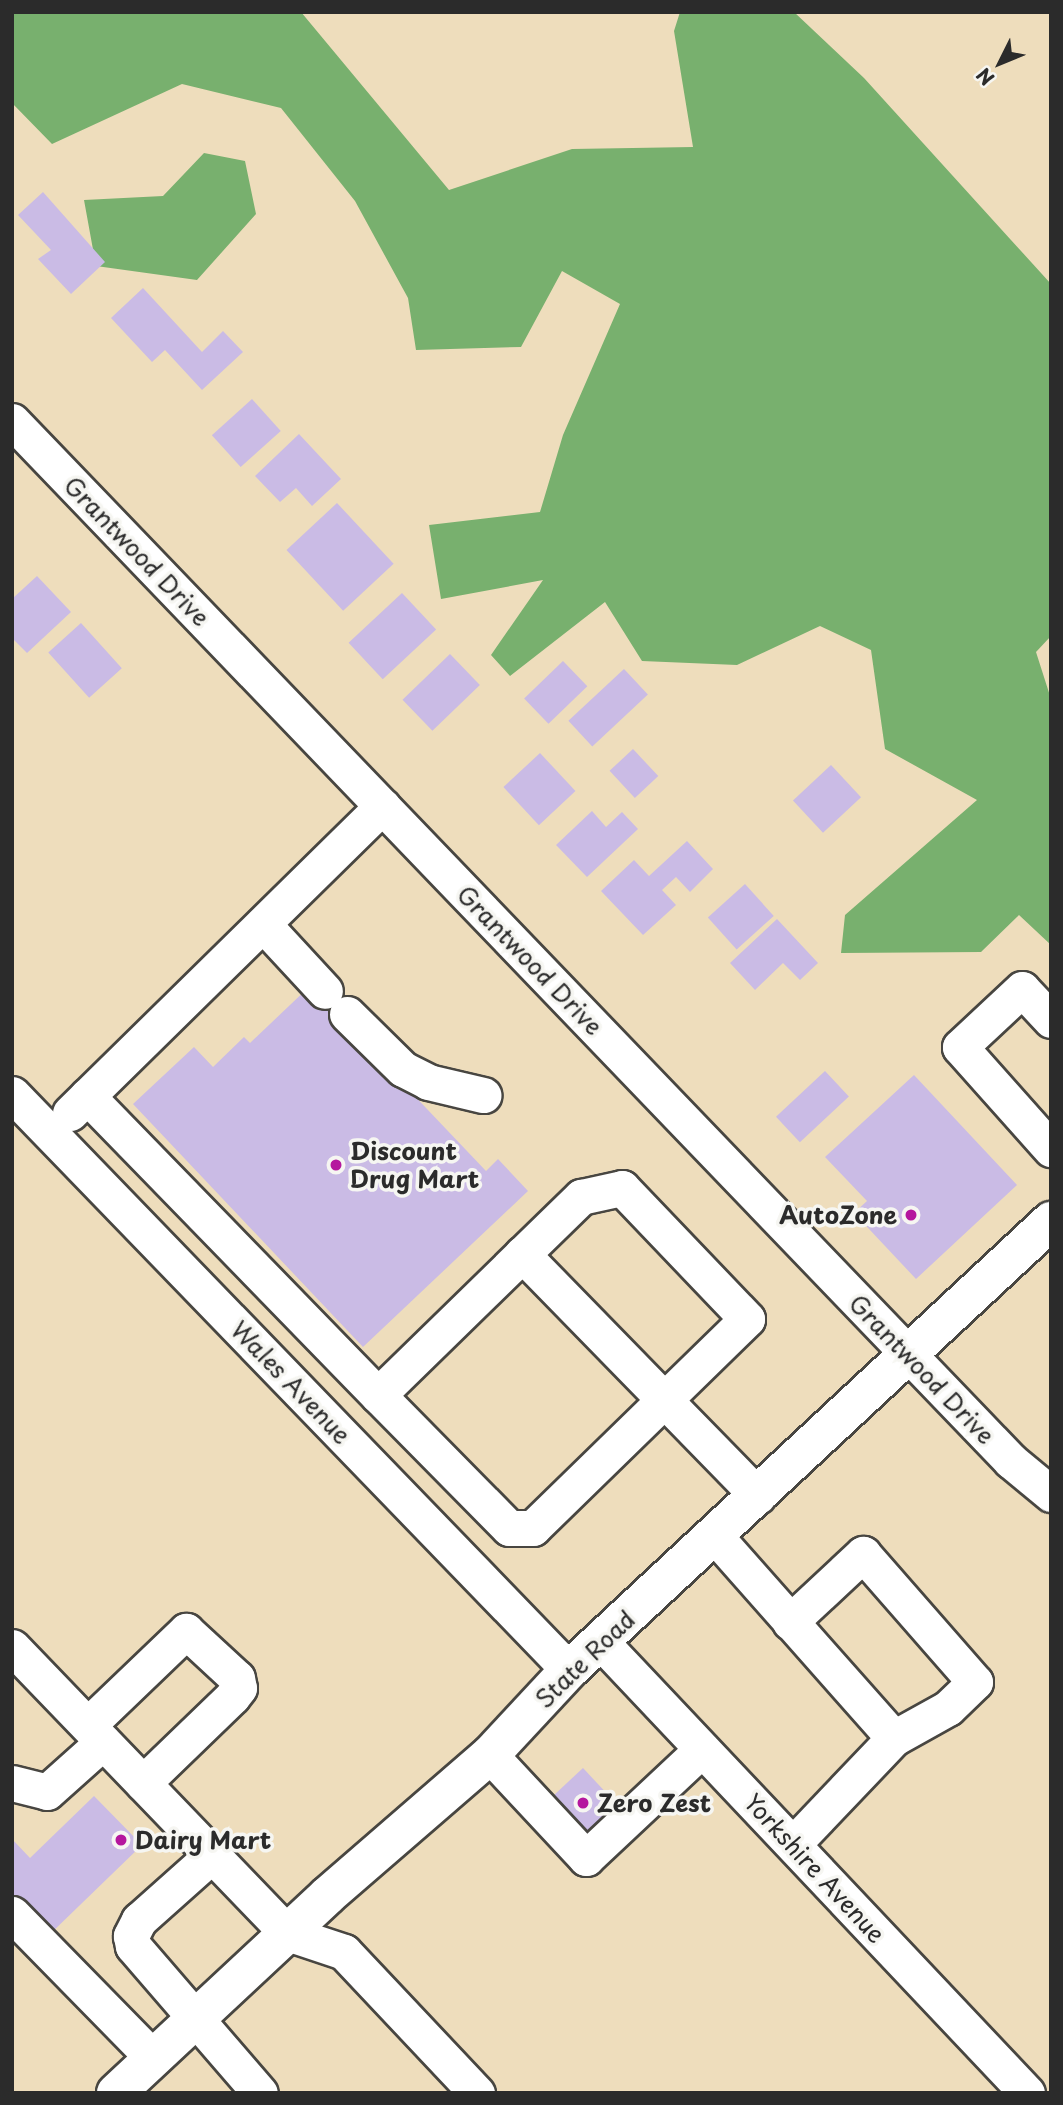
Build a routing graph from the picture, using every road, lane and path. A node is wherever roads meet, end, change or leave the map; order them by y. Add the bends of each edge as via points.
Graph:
1 (12, 421) edge
2 (382, 806) junction
3 (263, 924) junction
4 (1051, 1020) edge
5 (12, 1094) edge
6 (483, 1095) dead end
7 (87, 1096) junction
8 (50, 1133) junction
9 (1051, 1149) edge
10 (1051, 1221) edge
11 (522, 1254) junction
12 (908, 1354) junction
13 (378, 1395) junction
14 (664, 1399) junction
15 (1051, 1494) edge
16 (758, 1496) junction
17 (715, 1536) junction
18 (790, 1622) junction
19 (602, 1643) junction
20 (12, 1647) edge
21 (569, 1670) junction
22 (96, 1734) junction
23 (894, 1738) junction
24 (702, 1749) junction
25 (490, 1755) junction
26 (12, 1783) edge
27 (144, 1783) junction
28 (793, 1844) junction
29 (212, 1855) junction
30 (12, 1914) edge
31 (288, 1933) junction
32 (197, 2017) junction
33 (153, 2058) junction
34 (116, 2093) edge
35 (260, 2093) edge
36 (477, 2093) edge
37 (1027, 2093) edge

1 - 2 street, Grantwood Drive
2 - 3 street
2 - 12 street, Grantwood Drive
3 - 6 street via 403,1069 428,1082
3 - 7 street
4 - 9 street via 1022,989 960,1047
5 - 8 street, Wales Avenue
7 - 8 street
7 - 13 street
8 - 21 street, Wales Avenue
10 - 12 main road, State Road
11 - 13 street
11 - 14 street
11 - 14 street via 581,1196 622,1188 747,1319
12 - 15 street, Grantwood Drive via 1011,1461
12 - 16 main road, State Road
13 - 14 street via 509,1528 533,1528
14 - 16 street
16 - 17 main road, State Road
17 - 18 street
17 - 19 main road, State Road
18 - 23 street
18 - 23 street via 863,1554 975,1682 948,1708
19 - 21 main road, State Road
19 - 24 street, Yorkshire Avenue
20 - 22 street
21 - 25 main road, State Road
22 - 26 street via 47,1792
22 - 27 street
22 - 27 street via 186,1631 237,1678 239,1688 232,1697
23 - 28 street
24 - 25 street via 586,1858
24 - 28 street, Yorkshire Avenue
25 - 31 main road, State Road
27 - 29 street
28 - 37 street, Yorkshire Avenue
29 - 31 street
29 - 32 street via 139,1920 131,1936 133,1946
30 - 33 street
31 - 32 main road, State Road
31 - 36 street via 344,1952
32 - 33 main road, State Road
32 - 35 street
33 - 34 main road, State Road

